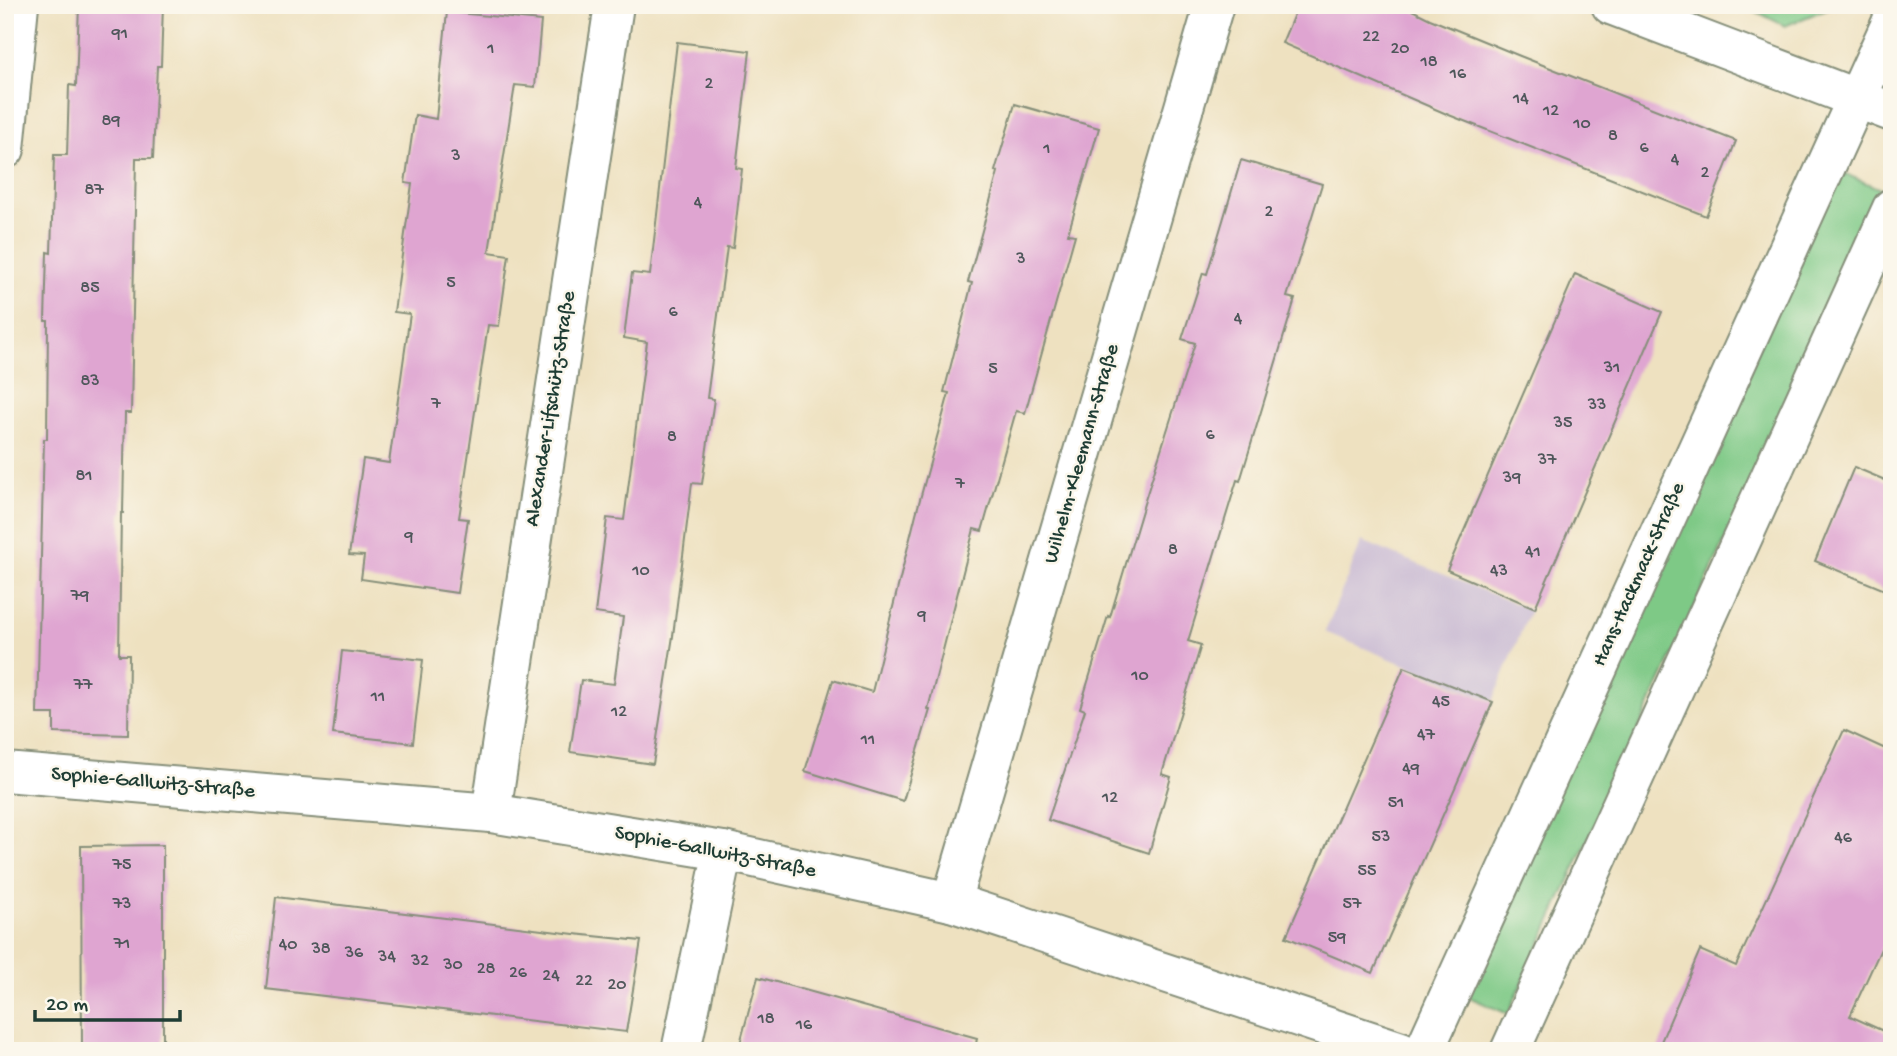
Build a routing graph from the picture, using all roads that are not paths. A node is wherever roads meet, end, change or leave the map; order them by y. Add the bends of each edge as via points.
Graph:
1 (19, 5) edge
2 (614, 5) edge
3 (1214, 5) edge
4 (1611, 5) edge
5 (1892, 21) edge
6 (1856, 98) junction
7 (1892, 112) edge
8 (5, 149) edge
9 (1892, 208) edge
10 (5, 772) edge
11 (491, 813) junction
12 (723, 851) junction
13 (951, 902) junction
14 (681, 1051) edge
15 (1401, 1051) edge
16 (1424, 1051) edge
17 (1510, 1051) edge

1 - 8 street
2 - 11 street, Alexander-Lifschütz-Straße
3 - 13 street, Wilhelm-Kleemann-Straße
4 - 6 street
5 - 6 street, Hans-Hackmack-Straße
6 - 7 street
6 - 16 street, Hans-Hackmack-Straße
9 - 17 street
10 - 11 street, Sophie-Gallwitz-Straße
11 - 12 street, Sophie-Gallwitz-Straße
12 - 13 street, Sophie-Gallwitz-Straße
12 - 14 street
13 - 15 street, Sophie-Gallwitz-Straße

